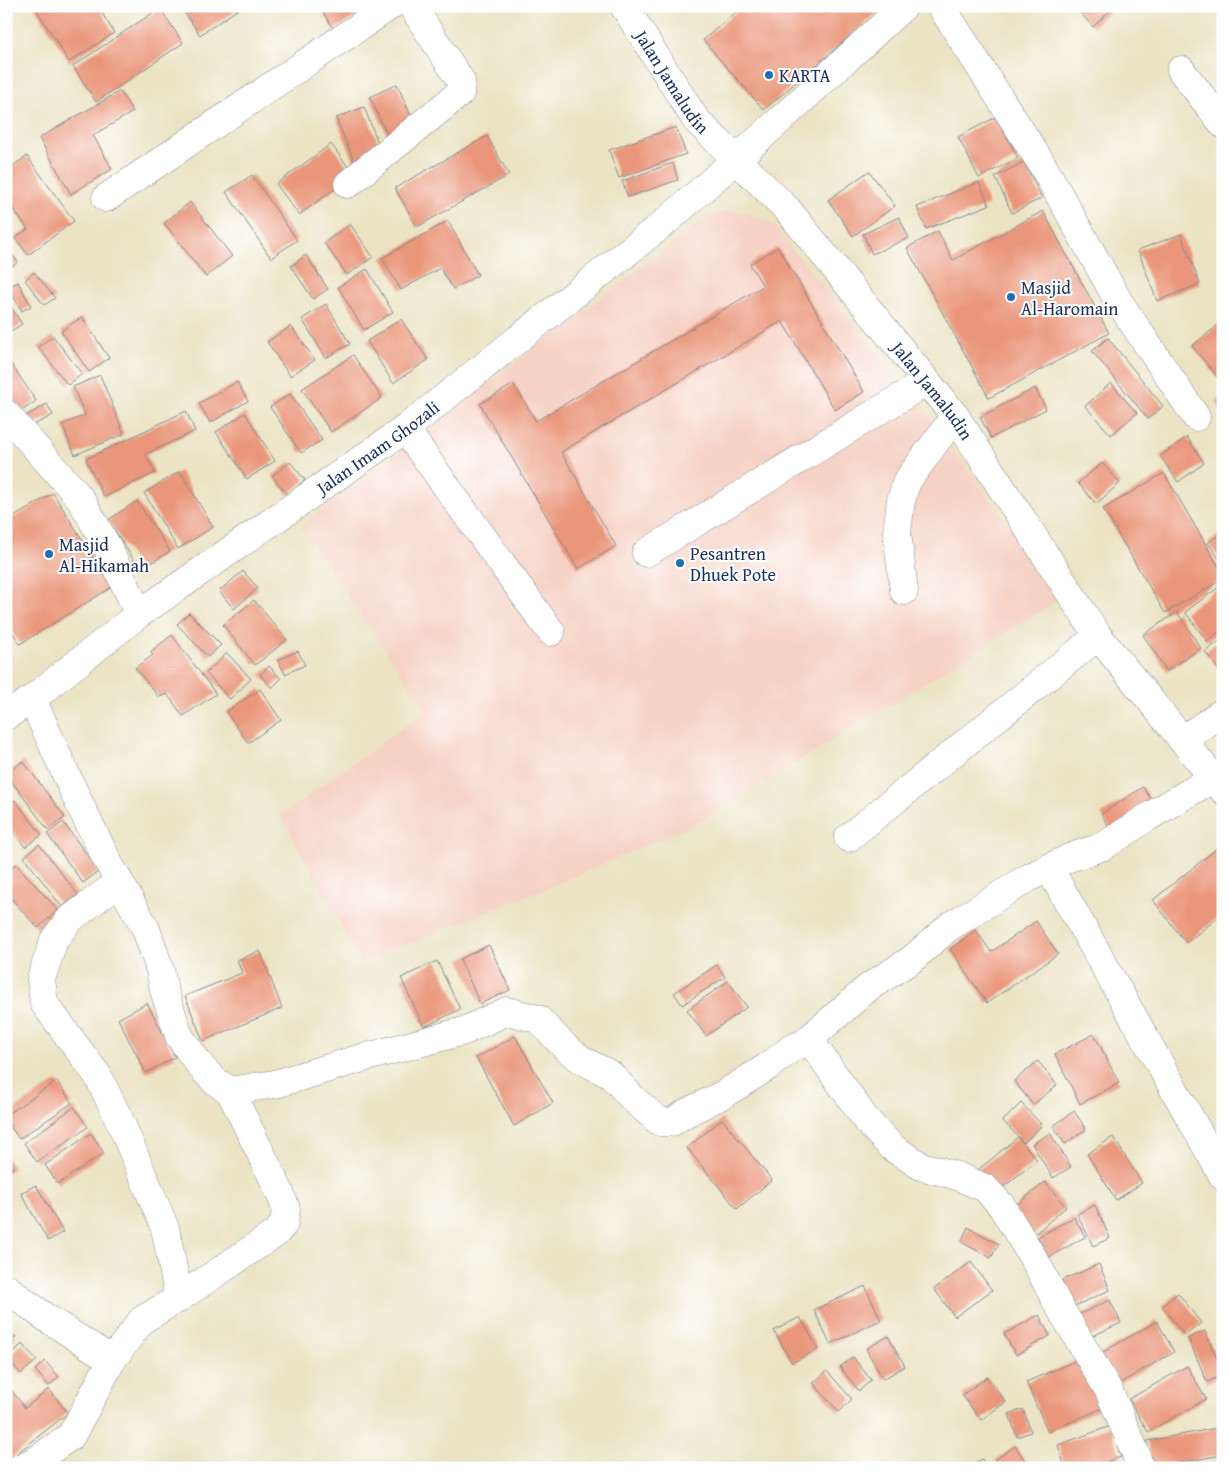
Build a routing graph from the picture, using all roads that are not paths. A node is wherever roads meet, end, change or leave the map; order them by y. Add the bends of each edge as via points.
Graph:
1 (390, 6) edge
2 (412, 6) edge
3 (624, 6) edge
4 (904, 6) edge
5 (941, 6) edge
6 (1182, 70) dead end
7 (1223, 124) edge
8 (736, 160) junction
9 (348, 184) dead end
10 (106, 198) dead end
11 (926, 382) junction
12 (6, 414) edge
13 (955, 416) junction
14 (1196, 417) dead end
15 (405, 429) junction
16 (646, 553) dead end
17 (904, 591) dead end
18 (139, 614) junction
19 (550, 632) dead end
20 (1098, 636) junction
21 (32, 699) junction
22 (1223, 712) edge
23 (6, 716) edge
24 (1182, 740) junction
25 (1217, 784) edge
26 (848, 838) dead end
27 (1049, 868) junction
28 (119, 882) junction
29 (809, 1039) junction
30 (230, 1091) junction
31 (1223, 1176) edge
32 (6, 1288) edge
33 (179, 1298) junction
34 (112, 1360) junction
35 (20, 1468) edge
36 (1139, 1468) edge

1 - 10 street
2 - 9 street via 461,81 460,93
3 - 8 street, Jalan Jamaludin via 696,120
4 - 8 street, Jalan Imam Ghozali
5 - 14 street via 1043,166 1119,302
6 - 7 street
8 - 11 street, Jalan Jamaludin via 787,209
8 - 15 street, Jalan Imam Ghozali via 669,219
11 - 13 street, Jalan Jamaludin
11 - 16 street
12 - 18 street via 80,498
13 - 17 street via 907,481 901,500 897,532
13 - 20 street, Jalan Jamaludin
15 - 18 street, Jalan Imam Ghozali
15 - 19 street
18 - 21 street, Jalan Imam Ghozali
20 - 24 street, Jalan Jamaludin
20 - 26 street
21 - 23 street, Jalan Imam Ghozali
21 - 28 street
22 - 24 street
24 - 25 street, Jalan Jamaludin
25 - 27 street via 1148,817 1104,846
27 - 29 street via 949,927 910,960 869,987
27 - 31 street
28 - 30 street via 146,929 179,1036 202,1068
28 - 33 street via 69,920 54,940 41,979 44,1003 98,1076 120,1121 165,1228
29 - 30 street via 724,1094 672,1122 660,1122 611,1075 566,1048 538,1019 507,1011 464,1031 275,1084
29 - 36 street via 867,1121 894,1148 921,1166 985,1188 1001,1205 1109,1391
30 - 33 street via 279,1190 286,1209 284,1224 276,1233
32 - 34 street via 45,1318
33 - 34 street via 142,1320
34 - 35 street via 71,1436

